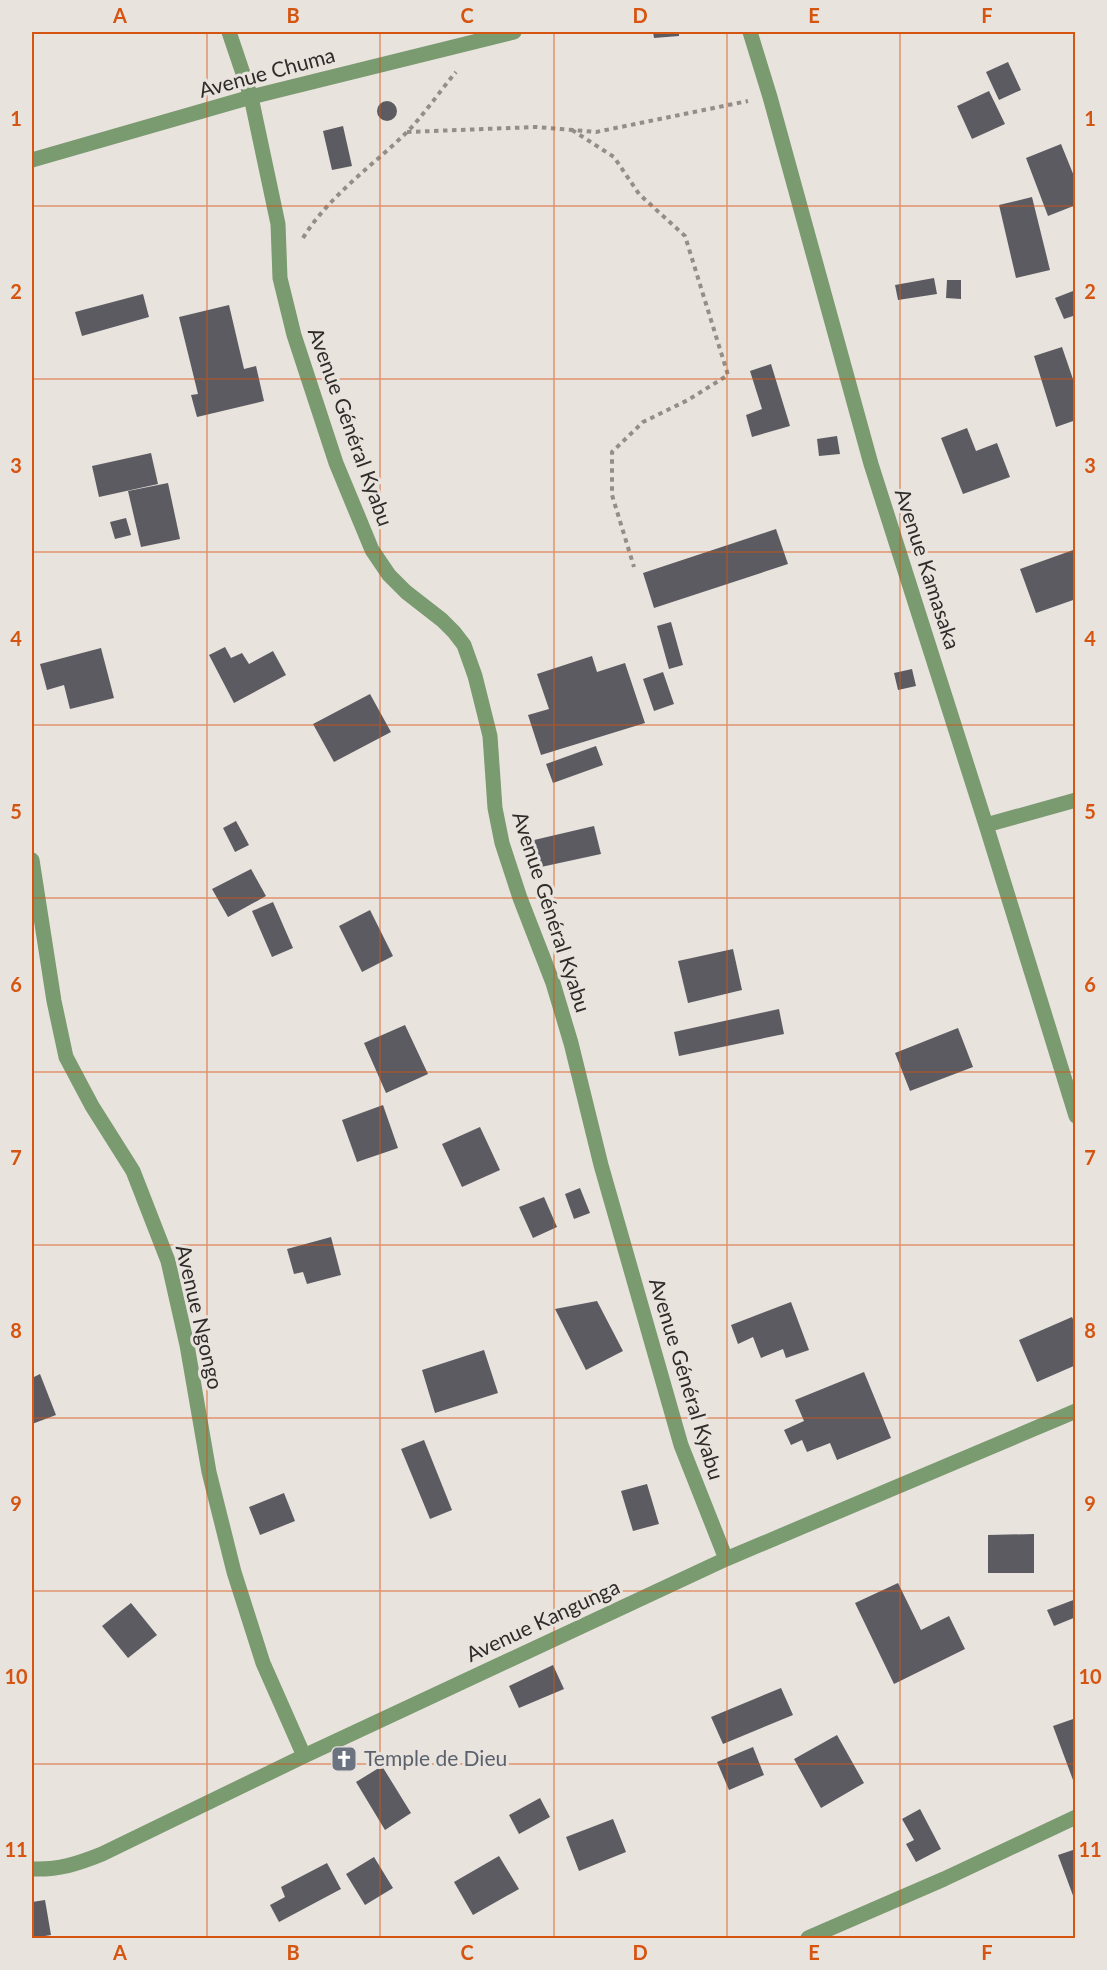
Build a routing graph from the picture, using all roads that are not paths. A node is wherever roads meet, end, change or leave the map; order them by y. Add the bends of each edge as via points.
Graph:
1 (229, 32) edge
2 (514, 32) edge
3 (750, 32) edge
4 (251, 97) junction
5 (32, 160) edge
6 (1076, 800) edge
7 (986, 825) junction
8 (32, 861) edge
9 (1076, 1116) edge
10 (1076, 1411) edge
11 (726, 1559) junction
12 (304, 1756) junction
13 (1076, 1817) edge
14 (32, 1869) edge
15 (808, 1938) edge

1 - 4 street, Avenue Général Kyabu
2 - 4 street, Avenue Chuma
3 - 7 street, Avenue Kamasaka via 871,464
4 - 5 street, Avenue Chuma
4 - 11 street, Avenue Général Kyabu via 278,224 280,278 294,335 336,463 372,550 406,592 454,632 464,645 475,676 490,736 501,843 571,1043 610,1198 681,1445
6 - 7 street
7 - 9 street, Avenue Kamasaka
8 - 12 street, Avenue Ngongo via 66,1057 133,1171 168,1261 187,1345 208,1472 234,1572 263,1663
10 - 11 street, Avenue Kangunga
11 - 12 street, Avenue Kangunga
12 - 14 street, Avenue Kangunga via 102,1854 75,1865
13 - 15 street

